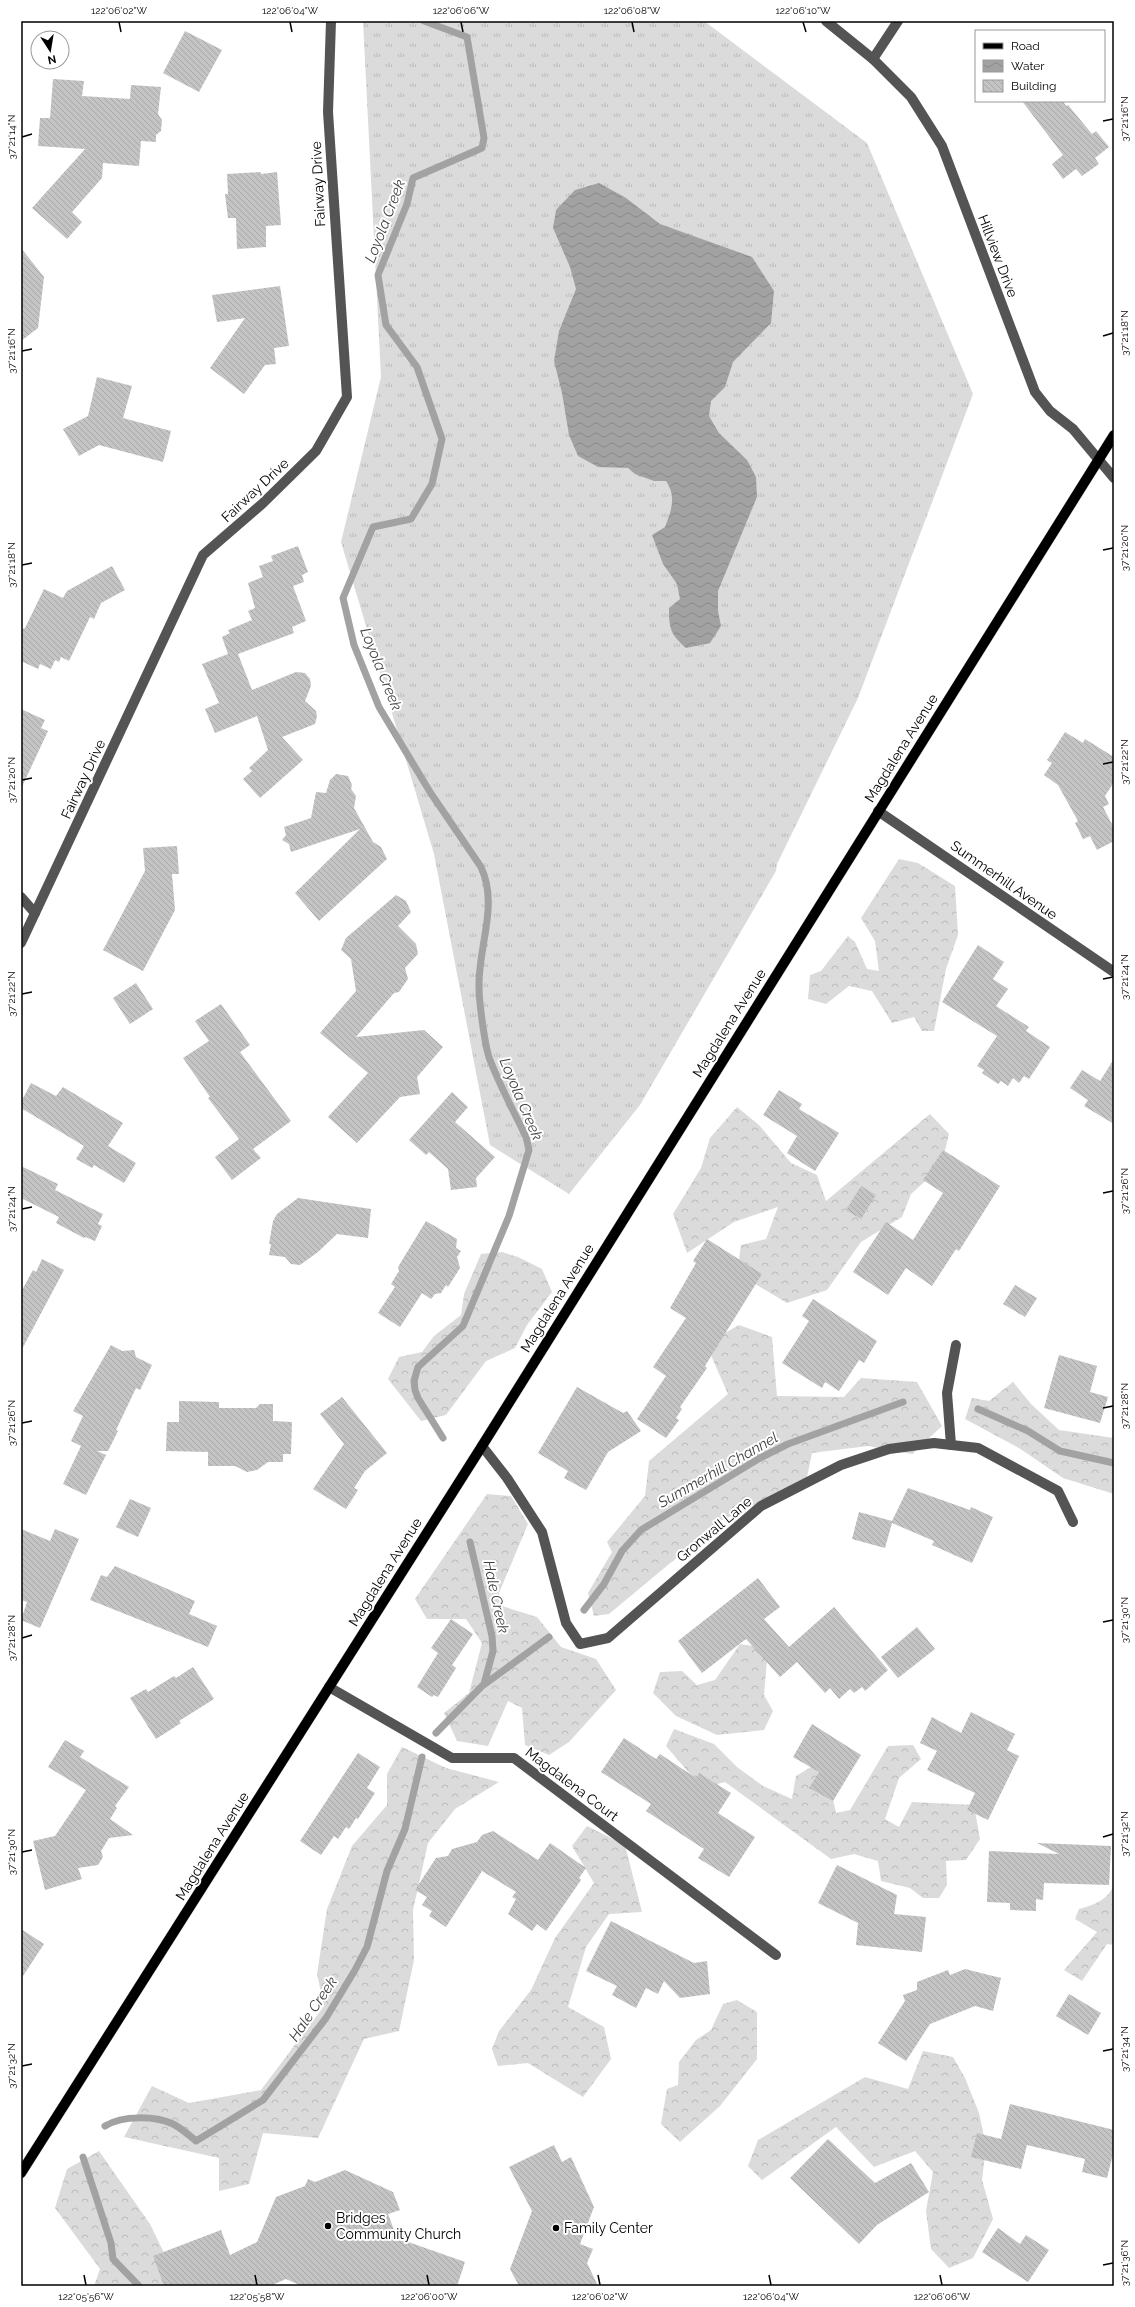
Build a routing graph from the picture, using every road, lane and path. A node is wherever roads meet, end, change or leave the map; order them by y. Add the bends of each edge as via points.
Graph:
1 (331, 21) edge
2 (826, 21) edge
3 (898, 21) edge
4 (873, 59) junction
5 (1114, 435) edge
6 (1099, 460) junction
7 (1114, 478) edge
8 (878, 811) junction
9 (21, 897) edge
10 (35, 913) junction
11 (21, 942) edge
12 (1114, 972) edge
13 (956, 1345) dead end
14 (951, 1445) junction
15 (482, 1446) junction
16 (1073, 1522) dead end
17 (329, 1686) junction
18 (776, 1955) dead end
19 (21, 2173) edge

1 - 10 street, Fairway Drive via 328,112 346,397 316,451 262,504 203,555
2 - 4 street, Hillview Drive
3 - 4 street
4 - 6 street, Hillview Drive via 911,97 942,146 1035,392 1050,411 1069,425
5 - 6 main road, Magdalena Avenue
6 - 7 street, Hillview Drive
6 - 8 main road, Magdalena Avenue
8 - 12 street, Summerhill Avenue
8 - 15 main road, Magdalena Avenue
9 - 10 street
10 - 11 street, Fairway Drive
13 - 14 street via 947,1393
14 - 15 street, Gronwall Lane via 934,1443 889,1449 841,1465 761,1506 608,1638 580,1644 566,1623 542,1532 507,1478
14 - 16 street, Gronwall Lane via 978,1448 1058,1491
15 - 17 main road, Magdalena Avenue
17 - 18 street, Magdalena Court via 452,1758 514,1758
17 - 19 main road, Magdalena Avenue

